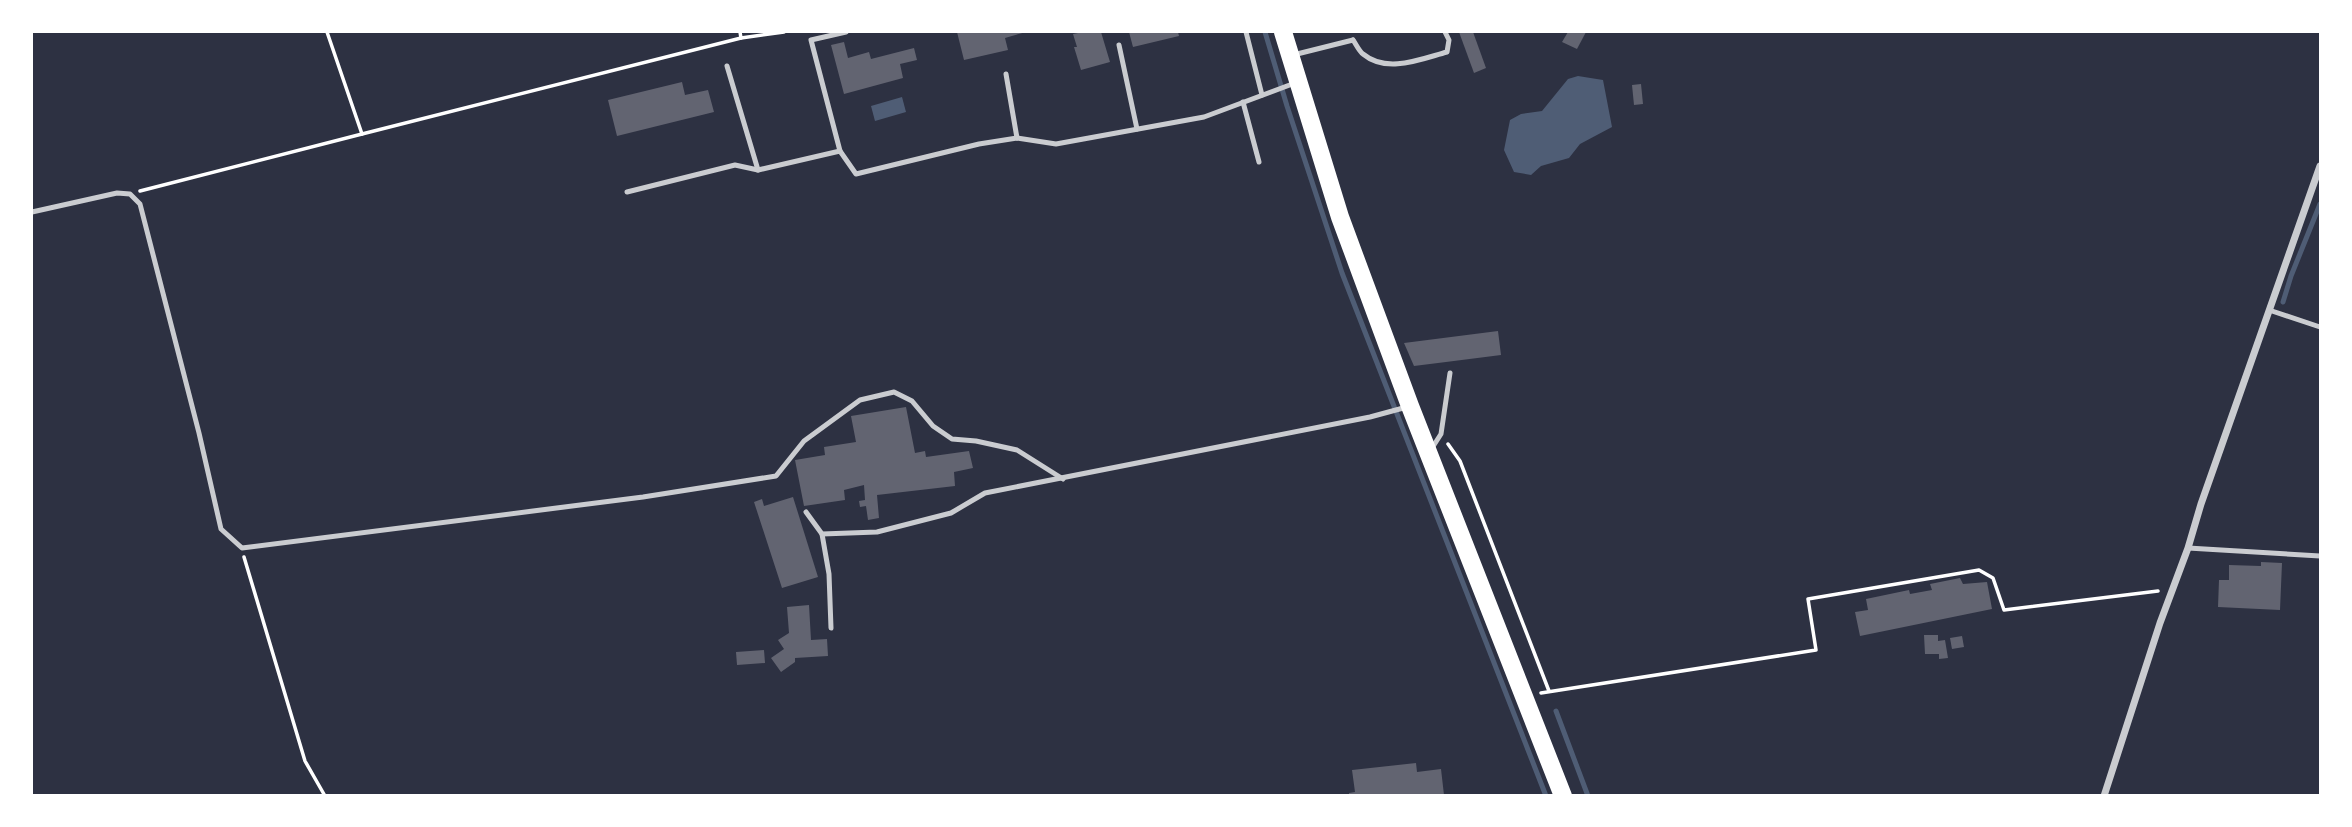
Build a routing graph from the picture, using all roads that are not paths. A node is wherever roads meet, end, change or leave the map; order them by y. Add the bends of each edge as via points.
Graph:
1 (846, 32) edge
2 (1246, 32) edge
3 (1283, 32) edge
4 (1356, 32) edge
5 (1445, 32) edge
6 (1353, 40) junction
7 (1118, 45) dead end
8 (1290, 55) junction
9 (727, 66) dead end
10 (1006, 75) dead end
11 (1298, 82) junction
12 (1262, 95) junction
13 (1243, 102) junction
14 (1137, 129) junction
15 (1017, 138) junction
16 (840, 151) junction
17 (1259, 162) dead end
18 (2320, 166) edge
19 (758, 170) junction
20 (627, 192) dead end
21 (32, 212) edge
22 (2269, 310) junction
23 (2320, 327) edge
24 (1450, 373) dead end
25 (1410, 407) junction
26 (1429, 453) junction
27 (1063, 479) junction
28 (806, 512) dead end
29 (822, 534) junction
30 (2188, 548) junction
31 (2320, 556) edge
32 (831, 628) dead end
33 (1563, 796) edge
34 (2104, 796) edge

1 - 16 lane via 811,40
2 - 12 lane
3 - 8 main road
4 - 6 lane
5 - 6 lane via 1450,40 1447,52 1405,64 1380,62 1363,54
6 - 8 lane
7 - 14 lane
8 - 11 main road
9 - 19 lane
10 - 15 lane
11 - 12 lane
11 - 25 main road via 1340,217
12 - 13 lane
13 - 14 lane via 1203,117
13 - 17 lane
14 - 15 lane via 1056,144
15 - 16 lane via 856,174
16 - 19 lane
18 - 22 street
19 - 20 lane via 735,165
21 - 27 lane via 117,193 130,194 140,204 221,528 242,548 776,476 804,441 860,400 894,392 912,401 933,426 952,439 1017,450
22 - 23 lane
22 - 30 street
24 - 26 lane via 1441,433
25 - 26 main road
25 - 27 lane
26 - 33 main road
27 - 29 lane via 985,492 951,513 877,531
28 - 29 lane
29 - 32 lane
30 - 31 lane
30 - 34 street

